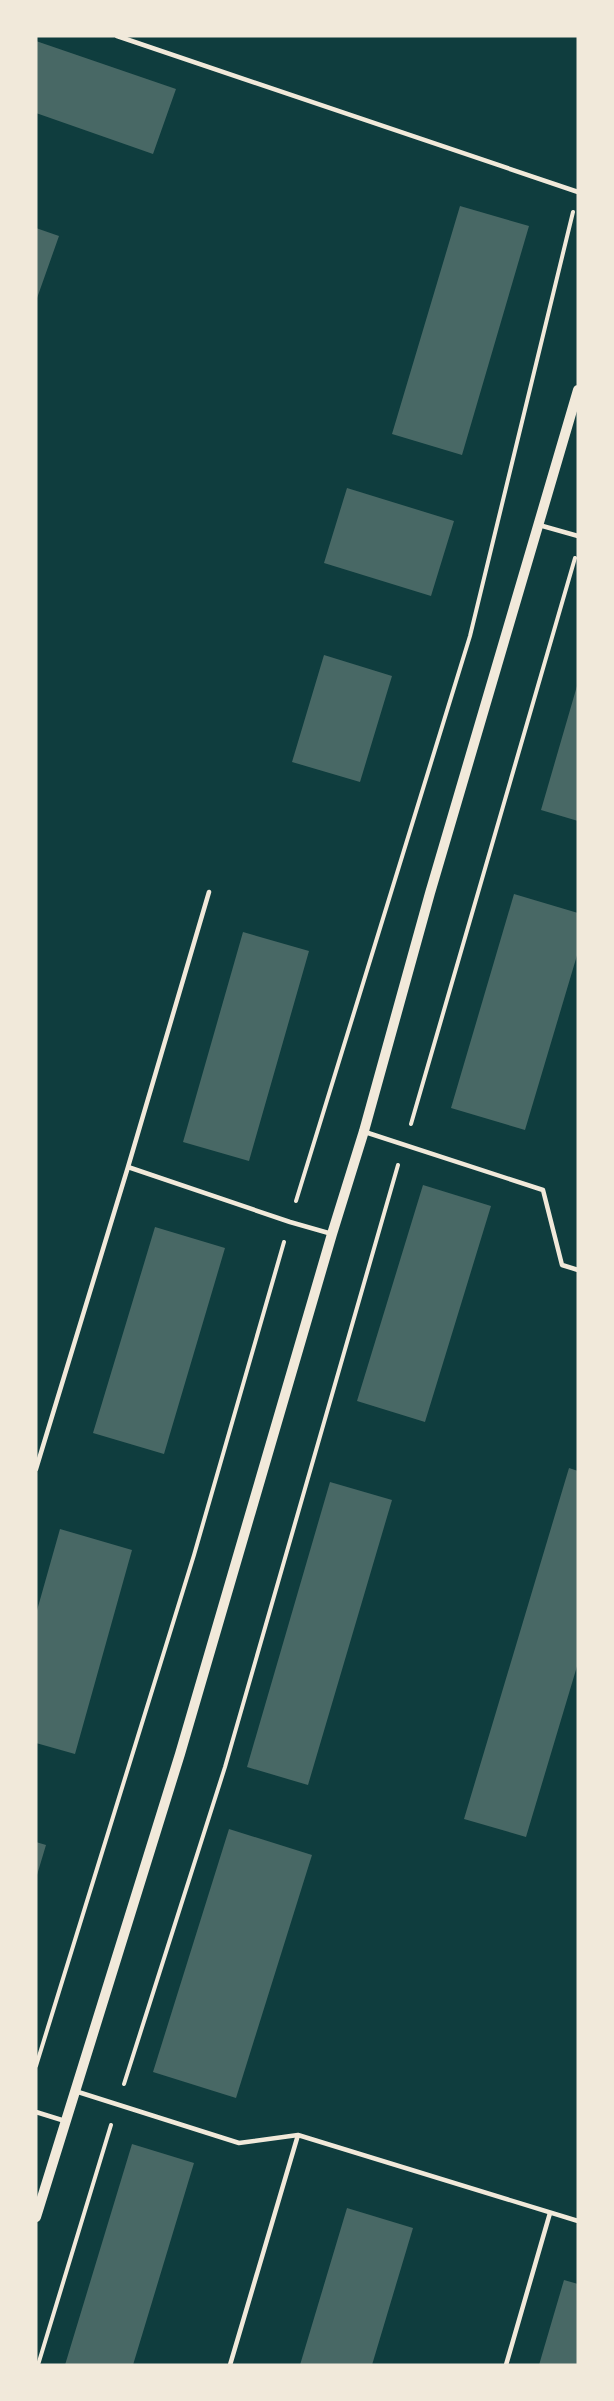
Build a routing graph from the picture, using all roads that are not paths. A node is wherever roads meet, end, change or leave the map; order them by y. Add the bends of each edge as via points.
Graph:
1 (117, 36) edge
2 (578, 192) edge
3 (578, 390) edge
4 (539, 525) junction
5 (578, 536) edge
6 (209, 892) dead end
7 (364, 1131) junction
8 (128, 1167) junction
9 (332, 1234) junction
10 (578, 1270) edge
11 (36, 1470) edge
12 (74, 2091) junction
13 (36, 2112) edge
14 (65, 2121) junction
15 (298, 2136) junction
16 (550, 2213) junction
17 (36, 2217) edge
18 (578, 2221) edge
19 (230, 2365) edge
20 (506, 2365) edge

1 - 2 lane
3 - 4 street
4 - 5 lane
4 - 7 street
6 - 8 lane
7 - 9 street
7 - 10 lane via 543,1190 562,1265
8 - 9 lane
8 - 11 lane
9 - 12 street via 180,1754
12 - 14 street
12 - 15 lane via 239,2143
13 - 14 lane
14 - 17 street
15 - 16 lane
15 - 19 lane
16 - 18 lane
16 - 20 lane

